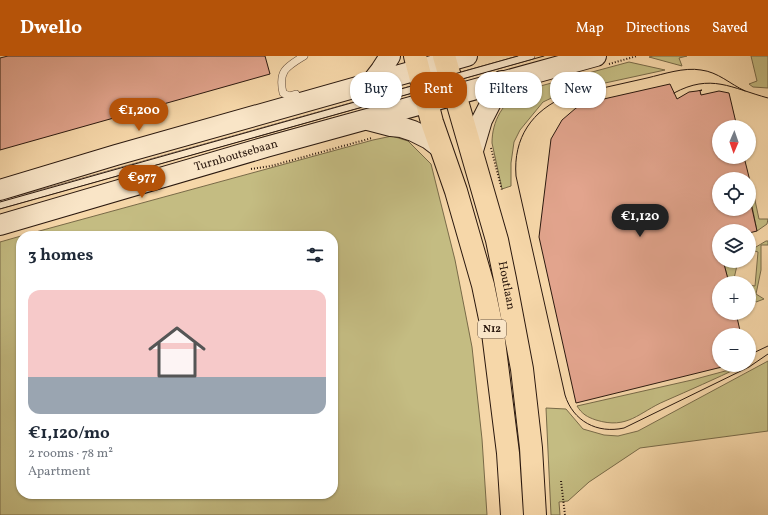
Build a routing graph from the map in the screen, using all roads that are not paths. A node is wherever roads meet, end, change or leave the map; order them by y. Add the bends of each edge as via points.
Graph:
1 (304, 56) edge
2 (390, 56) edge
3 (467, 56) edge
4 (531, 56) edge
5 (596, 56) edge
6 (380, 72) edge
7 (450, 72) edge
8 (454, 72) edge
9 (536, 72) edge
10 (410, 82) edge
11 (410, 87) edge
12 (350, 88) edge
13 (304, 92) dead end
14 (430, 108) edge
15 (459, 108) edge
16 (488, 108) edge
17 (366, 119) junction
18 (442, 149) junction
19 (472, 154) junction
20 (0, 190) edge
21 (0, 206) edge
22 (0, 225) edge
23 (512, 515) edge
24 (535, 515) edge

1 - 13 lane via 284,71 281,82 283,93 288,96
2 - 6 main road
3 - 7 main road
4 - 8 lane
5 - 9 main road
10 - 21 lane, Turnhoutsebaan
11 - 17 main road, Turnhoutsebaan
12 - 20 main road via 321,94
14 - 18 main road, Houtlaan / N12
15 - 19 main road, Houtlaan / N12
16 - 19 main road
17 - 18 main road via 413,131
17 - 22 main road, Turnhoutsebaan
18 - 23 main road, Houtlaan / N12 via 483,285 493,333 508,452
19 - 24 main road, Houtlaan / N12 via 497,240 522,369

